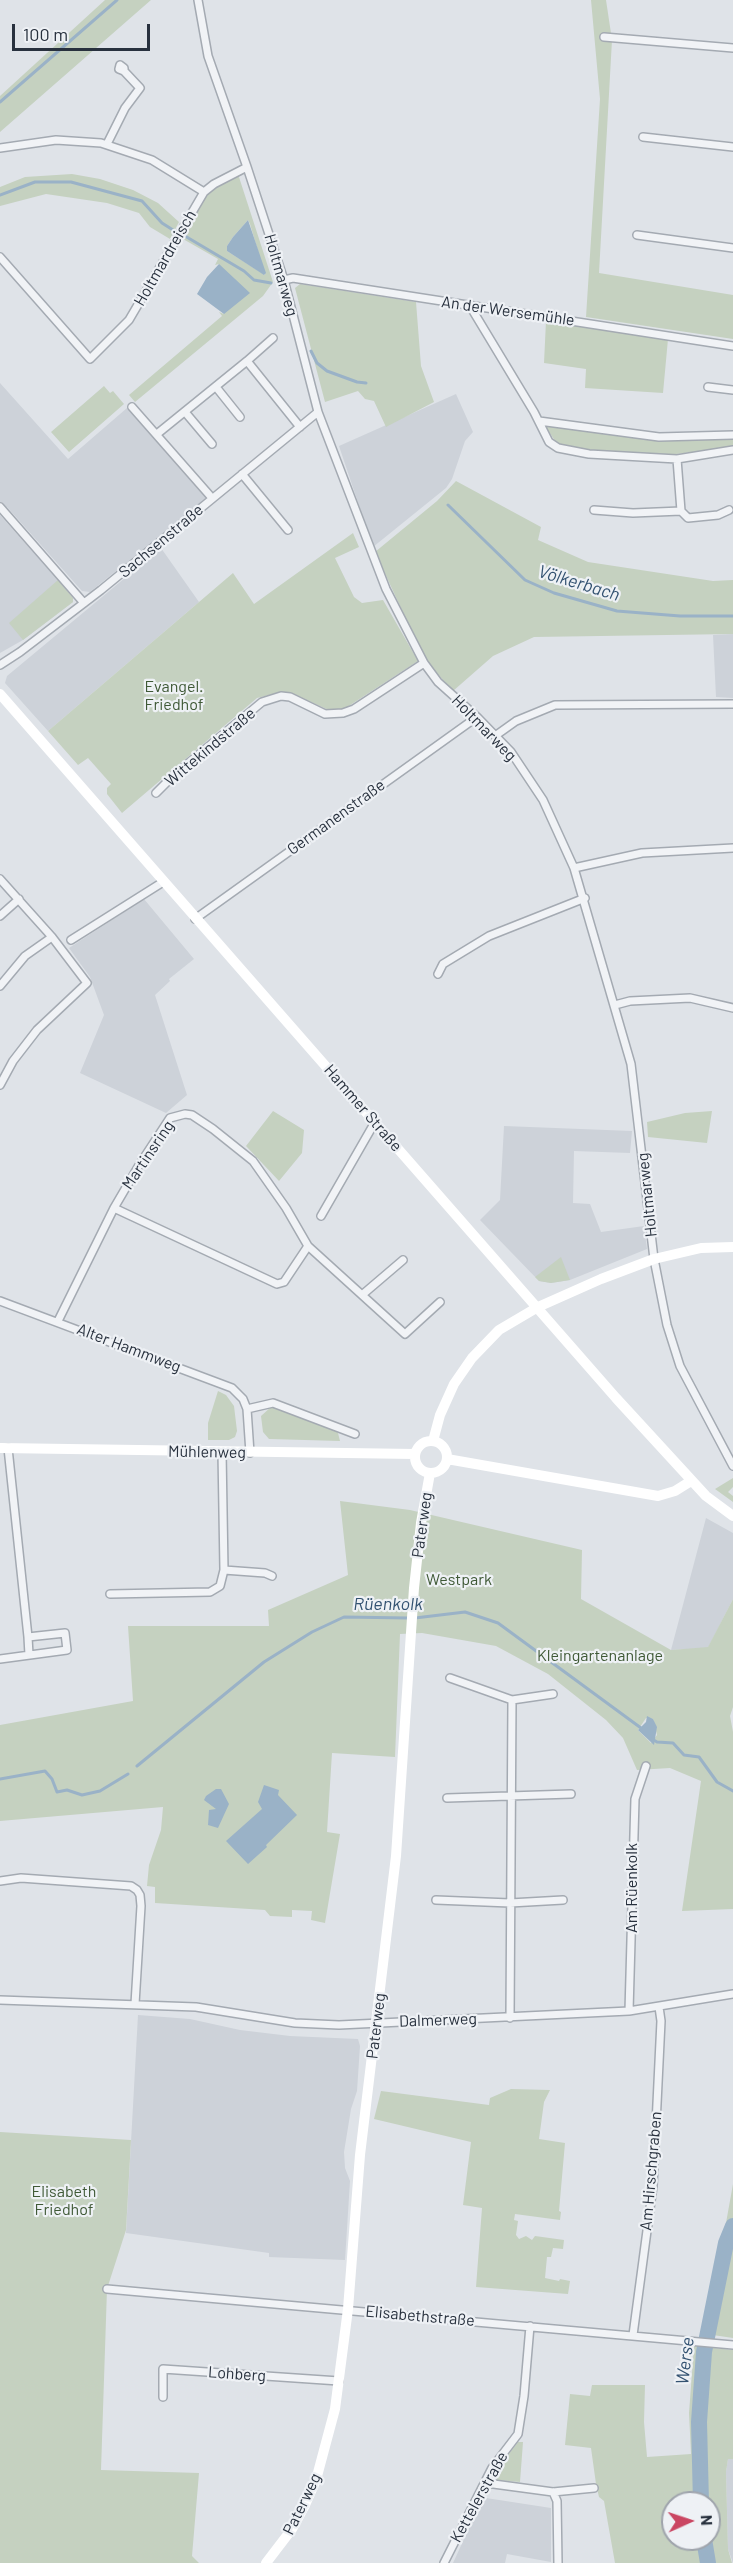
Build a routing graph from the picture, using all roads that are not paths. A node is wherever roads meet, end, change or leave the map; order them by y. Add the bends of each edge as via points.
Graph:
1 (198, 0) edge
2 (604, 37) dead end
3 (733, 48) edge
4 (124, 71) dead end
5 (643, 137) dead end
6 (107, 144) junction
7 (733, 147) edge
8 (0, 148) edge
9 (248, 167) junction
10 (204, 192) junction
11 (637, 235) dead end
12 (733, 248) edge
13 (0, 257) edge
14 (284, 280) junction
15 (470, 306) junction
16 (273, 338) dead end
17 (733, 346) edge
18 (248, 361) junction
19 (216, 387) junction
20 (708, 387) dead end
21 (733, 390) edge
22 (132, 407) dead end
23 (185, 412) junction
24 (318, 412) junction
25 (240, 417) dead end
26 (539, 421) junction
27 (300, 427) junction
28 (157, 434) junction
29 (733, 435) edge
30 (212, 444) dead end
31 (733, 450) edge
32 (677, 459) junction
33 (242, 474) junction
34 (212, 498) junction
35 (0, 507) edge
36 (594, 510) dead end
37 (729, 510) dead end
38 (681, 511) junction
39 (288, 530) dead end
40 (84, 603) junction
41 (424, 663) junction
42 (0, 664) edge
43 (0, 694) edge
44 (733, 704) edge
45 (477, 717) junction
46 (495, 736) junction
47 (156, 793) dead end
48 (733, 848) edge
49 (574, 868) junction
50 (0, 879) edge
51 (163, 882) junction
52 (585, 898) junction
53 (19, 899) junction
54 (0, 916) edge
55 (195, 919) junction
56 (52, 937) junction
57 (71, 940) dead end
58 (438, 974) dead end
59 (0, 986) edge
60 (615, 1005) junction
61 (733, 1008) edge
62 (0, 1085) edge
63 (375, 1122) junction
64 (114, 1208) junction
65 (321, 1216) dead end
66 (308, 1246) junction
67 (733, 1247) edge
68 (654, 1259) junction
69 (402, 1260) dead end
70 (362, 1296) junction
71 (0, 1301) edge
72 (440, 1302) dead end
73 (538, 1307) junction
74 (58, 1321) junction
75 (247, 1409) junction
76 (355, 1434) dead end
77 (433, 1442) junction
78 (4, 1448) edge
79 (222, 1452) junction
80 (250, 1453) junction
81 (415, 1454) junction
82 (447, 1459) junction
83 (733, 1466) edge
84 (430, 1473) junction
85 (691, 1481) junction
86 (733, 1516) edge
87 (224, 1570) junction
88 (272, 1576) dead end
89 (110, 1594) dead end
90 (28, 1637) junction
91 (29, 1655) junction
92 (0, 1659) edge
93 (450, 1677) dead end
94 (553, 1694) dead end
95 (512, 1700) junction
96 (646, 1766) dead end
97 (571, 1794) dead end
98 (511, 1797) junction
99 (447, 1798) dead end
100 (0, 1881) edge
101 (436, 1900) dead end
102 (563, 1900) dead end
103 (510, 1903) junction
104 (733, 1994) edge
105 (0, 2000) edge
106 (135, 2004) junction
107 (658, 2007) junction
108 (629, 2011) junction
109 (510, 2018) junction
110 (378, 2022) junction
111 (107, 2289) dead end
112 (348, 2309) junction
113 (530, 2326) junction
114 (633, 2335) junction
115 (733, 2345) edge
116 (339, 2381) junction
117 (163, 2397) dead end
118 (486, 2483) junction
119 (594, 2488) dead end
120 (553, 2492) junction
121 (266, 2563) edge
122 (444, 2563) edge
123 (558, 2563) edge

1 - 9 street, Holtmarweg via 208,56
2 - 3 street
4 - 6 street via 140,88
5 - 7 street
6 - 8 street via 56,140
6 - 10 street via 152,160
9 - 10 street, Holtmardreisch
9 - 14 street, Holtmarweg
10 - 13 street, Holtmardreisch via 129,320 90,358
11 - 12 street
14 - 15 street, An der Wersemühle via 293,278
14 - 24 street, Holtmarweg
15 - 17 street, An der Wersemühle
15 - 26 street
16 - 18 street
18 - 19 street
18 - 27 street
19 - 23 street
19 - 25 street
20 - 21 street
22 - 28 street
23 - 28 street
23 - 30 street
24 - 27 street, Sachsenstraße
24 - 41 street, Holtmarweg via 386,589
26 - 29 street via 659,437
26 - 32 street via 549,442 558,448 589,454
27 - 33 street, Sachsenstraße
28 - 34 street
31 - 32 street
32 - 38 street
33 - 34 street, Sachsenstraße
33 - 39 street
34 - 40 street, Sachsenstraße
35 - 40 street
36 - 38 street
37 - 38 street via 688,518
40 - 42 street, Sachsenstraße
41 - 45 street, Holtmarweg via 438,682
41 - 47 street, Wittekindstraße via 343,713 325,714 290,697 262,702
43 - 51 main road, Hammer Straße
44 - 46 street via 555,705 516,721
45 - 46 street, Holtmarweg
45 - 55 street, Germanenstraße
46 - 49 street, Holtmarweg via 511,752 543,800
48 - 49 street via 642,853
49 - 52 street, Holtmarweg
50 - 53 street
51 - 55 main road, Hammer Straße
51 - 57 street
52 - 58 street via 489,936 443,964
52 - 60 street, Holtmarweg
53 - 54 street
53 - 56 street
55 - 63 main road, Hammer Straße
56 - 59 street via 25,956
56 - 62 street via 87,983 37,1030
60 - 61 street via 690,998
60 - 68 street, Holtmarweg via 632,1074
63 - 65 street
63 - 73 main road, Hammer Straße
64 - 66 street, Martinsring via 277,1284 284,1282
64 - 66 street, Martinsring via 170,1118 192,1115 234,1144 262,1172
64 - 74 street, Martinsring
66 - 70 street, Martinsring
67 - 68 main road via 701,1248
68 - 73 main road
68 - 83 street, Holtmarweg via 680,1366
69 - 70 street
70 - 72 street, Martinsring via 405,1334
71 - 74 street, Alter Hammweg
73 - 77 main road via 499,1330 472,1358 447,1398
73 - 85 main road, Hammer Straße
74 - 75 street, Alter Hammweg via 232,1388
75 - 76 street via 273,1403
75 - 80 street
77 - 81 main road via 420,1446
77 - 82 main road via 444,1449
78 - 79 main road, Mühlenweg
78 - 90 street
79 - 80 main road, Mühlenweg
79 - 87 street
80 - 81 main road, Mühlenweg
81 - 84 main road via 416,1465
82 - 84 main road via 440,1471
82 - 85 main road via 658,1496
84 - 110 main road, Paterweg via 421,1523 396,1856
85 - 86 main road, Hammer Straße
87 - 88 street
87 - 89 street via 220,1586 210,1593
90 - 91 street
90 - 91 street via 64,1633 67,1650
91 - 92 street
93 - 95 street
94 - 95 street
95 - 98 street
96 - 108 street, Am Rüenkolk via 635,1799
97 - 98 street
98 - 99 street
98 - 103 street
100 - 106 street via 21,1878 131,1886 137,1890 141,1905
101 - 103 street
102 - 103 street
103 - 109 street
104 - 107 street, Dalmerweg
105 - 106 street, Dalmerweg
106 - 110 street, Dalmerweg via 208,2008 306,2024
107 - 108 street, Dalmerweg
107 - 114 street, Am Hirschgraben via 661,2021 653,2186
108 - 109 street, Dalmerweg
109 - 110 street, Dalmerweg
110 - 112 main road, Paterweg via 360,2155
111 - 112 street, Elisabethstraße
112 - 113 street, Elisabethstraße
112 - 116 main road, Paterweg
113 - 114 street, Elisabethstraße
113 - 118 street, Kettelerstraße via 520,2428 498,2457
114 - 115 street, Elisabethstraße
116 - 117 street, Lohberg via 163,2369
116 - 121 main road, Paterweg via 330,2435 316,2480 292,2529
118 - 120 street
118 - 122 street, Kettelerstraße
119 - 120 street
120 - 123 street via 557,2501

